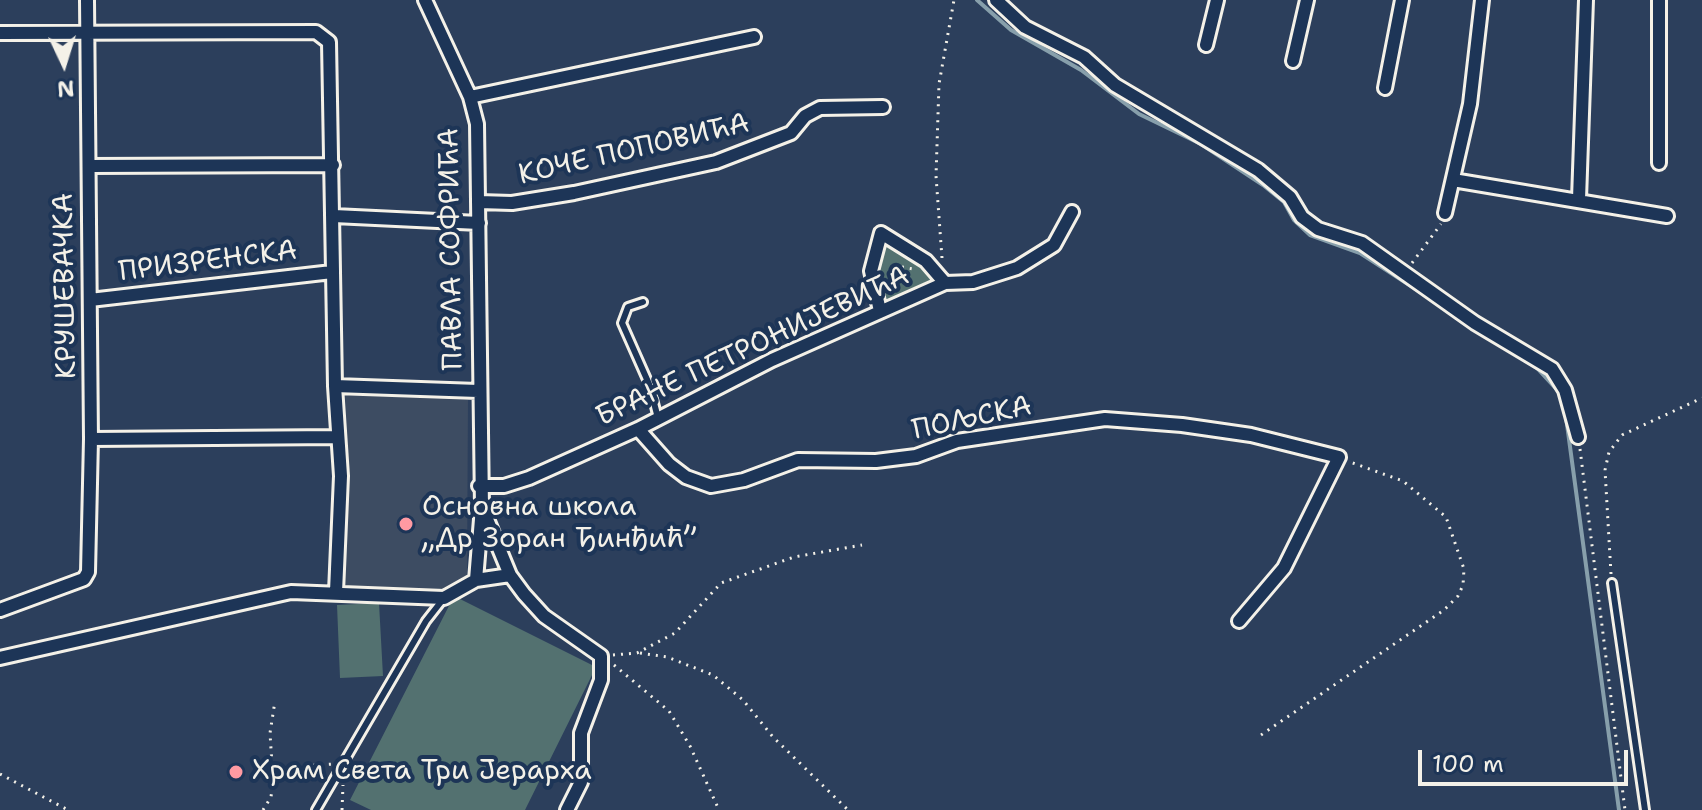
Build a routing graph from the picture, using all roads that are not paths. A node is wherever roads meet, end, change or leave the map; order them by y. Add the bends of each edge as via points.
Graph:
1 (87, 0) edge
2 (425, 0) edge
3 (996, 0) edge
4 (1217, 0) edge
5 (1307, 0) edge
6 (1402, 0) edge
7 (1482, 0) edge
8 (1586, 0) edge
9 (1659, 0) edge
10 (86, 32) junction
11 (0, 33) edge
12 (754, 37) dead end
13 (1206, 45) dead end
14 (1293, 61) dead end
15 (1385, 88) dead end
16 (470, 97) junction
17 (883, 107) dead end
18 (1659, 163) dead end
19 (333, 165) junction
20 (89, 166) junction
21 (1453, 180) junction
22 (1579, 199) junction
23 (479, 202) junction
24 (1072, 212) dead end
25 (1445, 213) road end
26 (334, 216) junction
27 (1667, 216) dead end
28 (479, 223) junction
29 (332, 272) junction
30 (945, 283) junction
31 (90, 300) junction
32 (643, 302) dead end
33 (880, 311) junction
34 (335, 386) junction
35 (478, 391) junction
36 (658, 418) junction
37 (638, 429) junction
38 (338, 437) junction
39 (1578, 437) road end
40 (91, 439) junction
41 (479, 486) junction
42 (482, 507) junction
43 (510, 575) junction
44 (476, 580) junction
45 (1612, 583) road end
46 (336, 592) junction
47 (444, 598) junction
48 (0, 610) edge
49 (1239, 621) dead end
50 (0, 658) edge
51 (316, 810) edge
52 (567, 810) edge
53 (1645, 810) edge

1 - 10 street, КРУШЕВАЧКА
2 - 16 street, ПАВЛА СОФРИЋА
3 - 39 street via 1025,27 1084,57 1115,85 1258,170 1318,229 1362,243 1552,369 1565,390
4 - 13 street
5 - 14 street
6 - 15 street
7 - 21 street via 1470,104
8 - 22 street
9 - 18 street
10 - 11 street
10 - 19 street via 316,32 331,47
10 - 20 street, КРУШЕВАЧКА
12 - 16 street
16 - 23 street, ПАВЛА СОФРИЋА via 477,124
17 - 23 street, КОЧЕ ПОПОВИЋА via 820,108 791,133 716,162 574,193 512,203
19 - 20 street
19 - 26 street
20 - 31 street, КРУШЕВАЧКА
21 - 22 street
21 - 25 street
22 - 27 street
23 - 28 street, ПАВЛА СОФРИЋА
24 - 30 street, БРАНЕ ПЕТРОНИЈЕВИЋА via 1060,238 1029,262 989,278
26 - 28 street
26 - 29 street
28 - 35 street, ПАВЛА СОФРИЋА
29 - 31 street, ПРИЗРЕНСКА
29 - 34 street
30 - 33 street, БРАНЕ ПЕТРОНИЈЕВИЋА
30 - 33 street via 926,261 881,233 871,271
31 - 40 street, КРУШЕВАЧКА
32 - 36 lane via 628,307 622,323
33 - 36 street, БРАНЕ ПЕТРОНИЈЕВИЋА
34 - 35 street
34 - 38 street
35 - 41 street, ПАВЛА СОФРИЋА
36 - 37 street, БРАНЕ ПЕТРОНИЈЕВИЋА
37 - 41 street, БРАНЕ ПЕТРОНИЈЕВИЋА via 517,482
37 - 49 street, ПОЉСКА via 669,464 711,486 798,460 916,456 957,441 1105,419 1251,435 1339,457 1284,568
38 - 40 street
38 - 46 street
40 - 48 street, КРУШЕВАЧКА via 88,572 84,579
41 - 42 street, ПАВЛА СОФРИЋА
42 - 43 street, ПАВЛА СОФРИЋА
42 - 44 street, ПАВЛА СОФРИЋА
43 - 44 street
43 - 52 street, ПАВЛА СОФРИЋА via 544,616 601,656 601,680 581,733 581,782
44 - 47 street
45 - 53 lane
46 - 47 street
46 - 50 street via 291,592
47 - 51 lane

